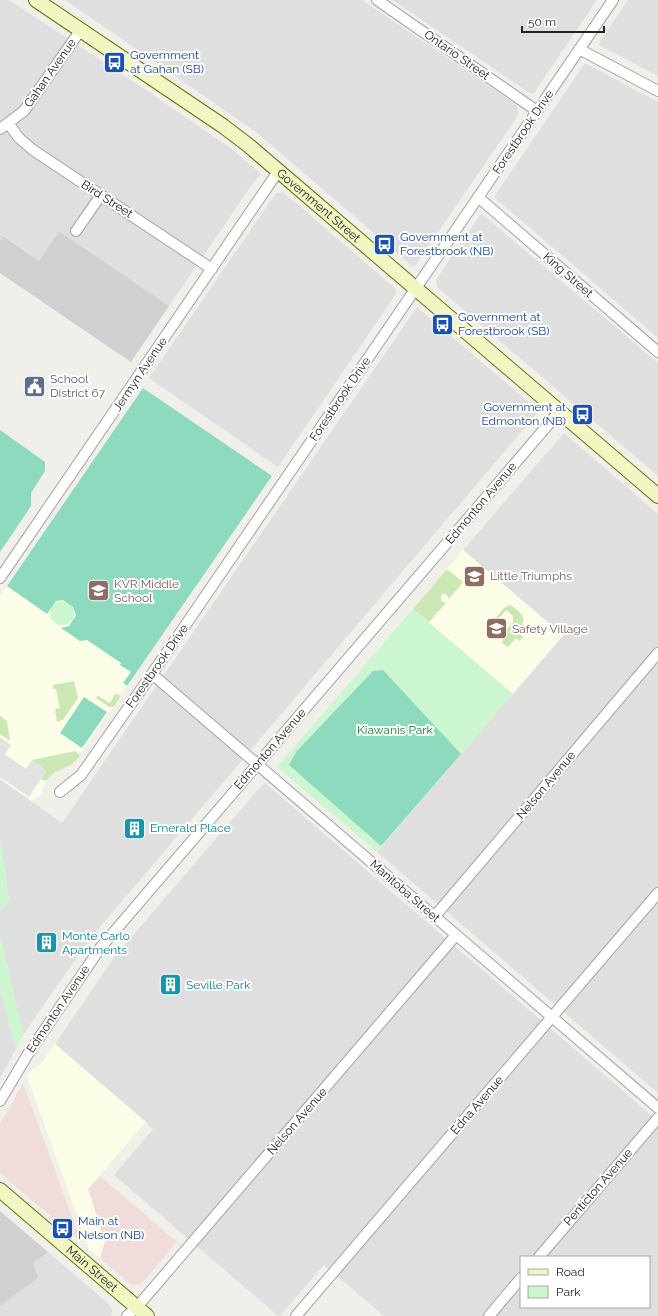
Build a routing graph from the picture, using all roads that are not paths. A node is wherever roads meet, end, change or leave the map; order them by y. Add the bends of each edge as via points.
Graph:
1 (36, 0) edge
2 (377, 0) edge
3 (613, 0) edge
4 (80, 31) junction
5 (579, 49) junction
6 (658, 91) edge
7 (537, 111) junction
8 (4, 126) edge
9 (279, 170) junction
10 (101, 195) junction
11 (478, 197) junction
12 (76, 232) dead end
13 (212, 269) junction
14 (416, 288) junction
15 (658, 352) edge
16 (559, 412) junction
17 (658, 496) edge
18 (0, 578) edge
19 (658, 653) edge
20 (152, 674) junction
21 (257, 764) junction
22 (60, 792) dead end
23 (658, 893) edge
24 (435, 916) junction
25 (456, 935) junction
26 (552, 1017) junction
27 (0, 1101) edge
28 (658, 1108) edge
29 (658, 1118) edge
30 (0, 1190) edge
31 (540, 1256) edge
32 (520, 1279) edge
33 (137, 1313) edge
34 (296, 1316) edge
35 (488, 1316) edge

1 - 4 street, Government Street
2 - 7 street, Ontario Street
3 - 5 street, Forestbrook Drive
4 - 8 street, Gahan Avenue via 30,102 20,114
4 - 9 street, Government Street via 223,126
5 - 6 street
5 - 7 street, Forestbrook Drive
7 - 11 street, Forestbrook Drive
8 - 10 street, Bird Street via 26,145
9 - 13 street, Jermyn Avenue
9 - 14 street, Government Street
10 - 12 street
10 - 13 street, Bird Street
11 - 14 street, Forestbrook Drive
11 - 15 street, King Street
13 - 18 street, Jermyn Avenue
14 - 16 street, Government Street
14 - 20 street, Forestbrook Drive
16 - 17 street, Government Street
16 - 21 street, Edmonton Avenue
19 - 24 street, Nelson Avenue
20 - 21 street, Manitoba Street
20 - 22 street, Forestbrook Drive via 81,775
21 - 24 street, Manitoba Street
21 - 27 street, Edmonton Avenue via 101,946 28,1054
23 - 26 street, Edna Avenue
24 - 25 street, Manitoba Street
25 - 26 street, Manitoba Street
25 - 33 street, Nelson Avenue
26 - 28 street, Manitoba Street
26 - 34 street, Edna Avenue
29 - 31 street, Penticton Avenue
30 - 33 street, Main Street
32 - 35 street

